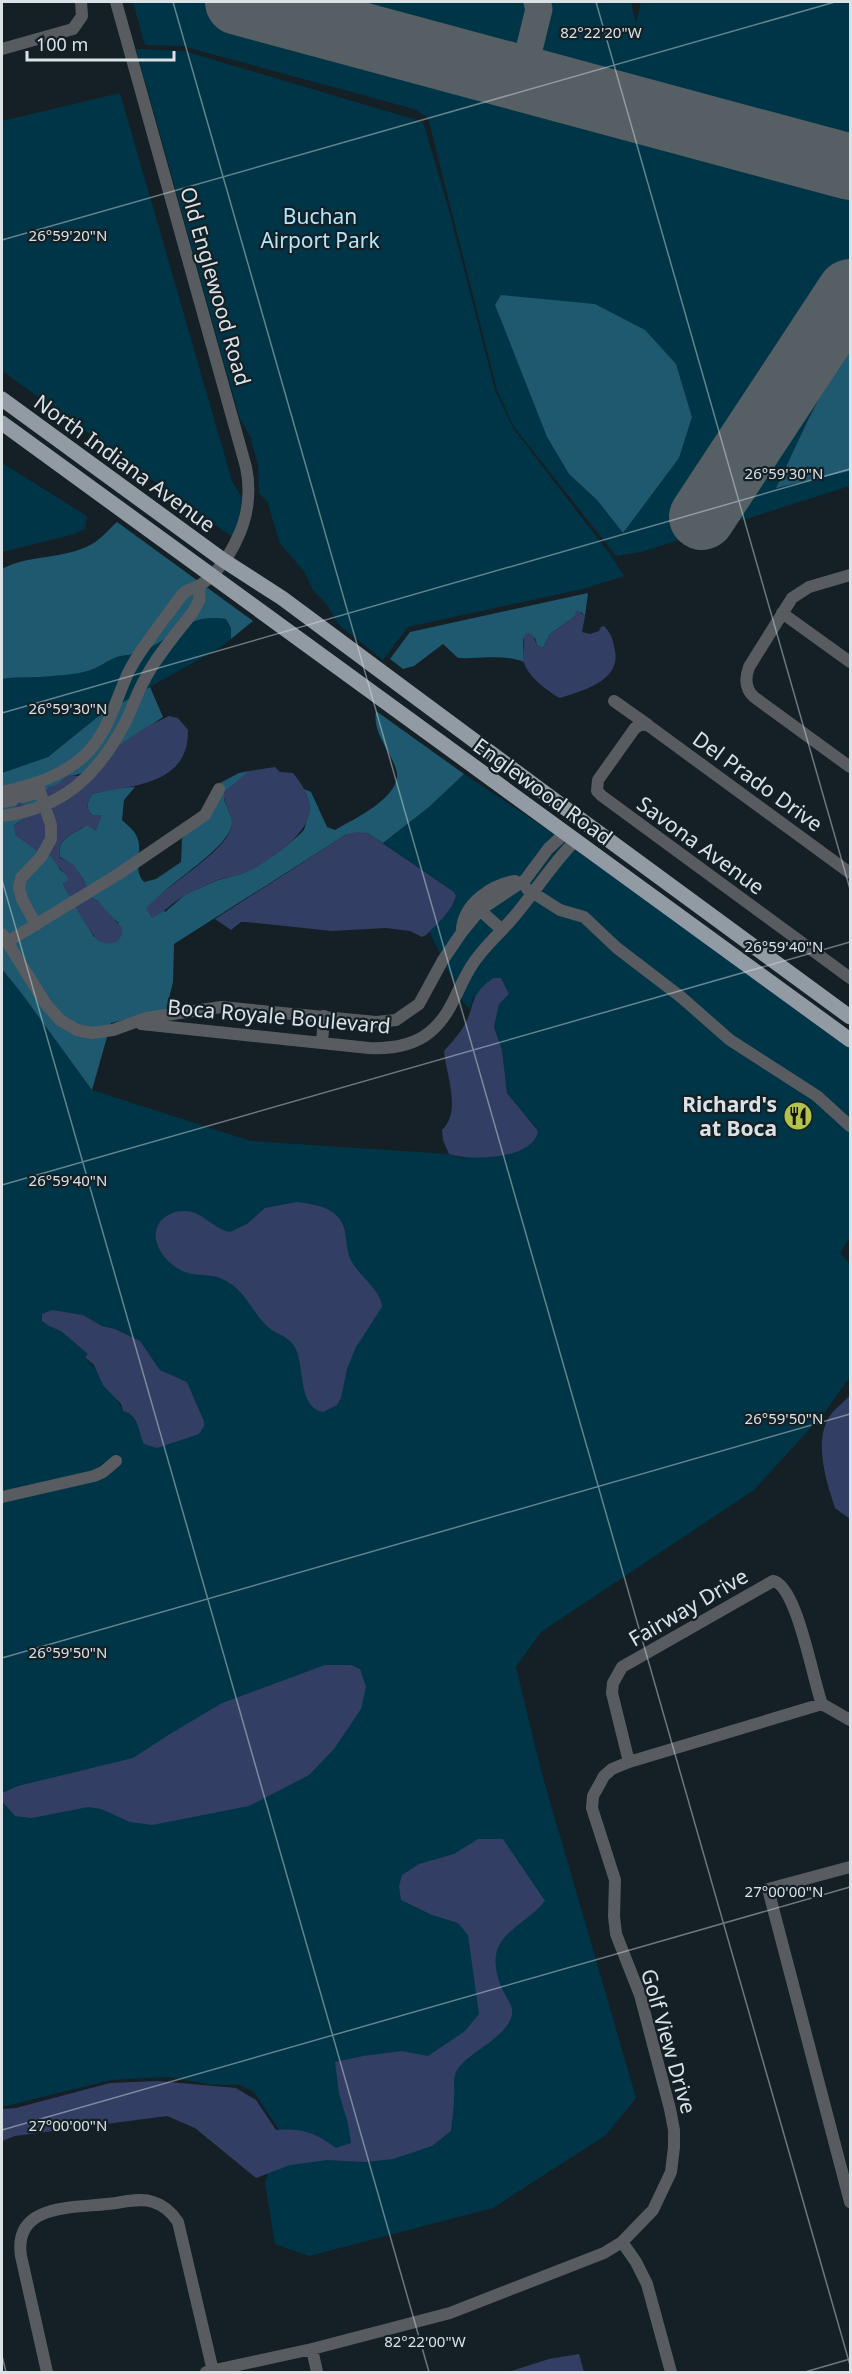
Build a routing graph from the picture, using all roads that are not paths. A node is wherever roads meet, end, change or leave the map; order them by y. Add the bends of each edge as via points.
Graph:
1 (81, 2) edge
2 (116, 2) edge
3 (2, 49) edge
4 (2, 399) edge
5 (2, 423) edge
6 (223, 560) junction
7 (850, 575) edge
8 (206, 581) junction
9 (782, 613) junction
10 (850, 662) edge
11 (614, 701) dead end
12 (645, 725) junction
13 (850, 767) edge
14 (39, 788) junction
15 (219, 789) dead end
16 (2, 792) edge
17 (12, 800) edge
18 (44, 805) junction
19 (2, 816) edge
20 (570, 837) junction
21 (850, 873) edge
22 (522, 881) junction
23 (664, 881) junction
24 (532, 893) junction
25 (480, 910) junction
26 (36, 925) junction
27 (502, 930) junction
28 (462, 932) junction
29 (4, 938) edge
30 (850, 978) edge
31 (849, 1013) edge
32 (324, 1016) junction
33 (131, 1024) junction
34 (836, 1029) junction
35 (850, 1040) edge
36 (322, 1043) junction
37 (850, 1126) edge
38 (116, 1461) dead end
39 (2, 1497) edge
40 (822, 1704) junction
41 (850, 1720) edge
42 (629, 1762) junction
43 (850, 1867) edge
44 (850, 2202) edge
45 (622, 2242) junction
46 (312, 2349) junction
47 (209, 2372) edge
48 (47, 2373) edge
49 (317, 2373) edge
50 (671, 2373) edge

1 - 3 street via 82,16 73,28
2 - 6 street, Old Englewood Road via 248,476 244,523
4 - 6 main road, North Indiana Avenue
5 - 8 main road, North Indiana Avenue via 139,521
6 - 8 street, Old Englewood Road
6 - 23 main road, Englewood Road via 282,598
7 - 9 street via 802,591
8 - 14 street via 184,591 130,669 105,729 86,754
8 - 18 street via 193,612 145,678 105,758 68,794
8 - 20 main road, Englewood Road
9 - 10 street
9 - 13 street via 748,671 749,692
11 - 12 street, Del Prado Drive
12 - 21 street, Del Prado Drive
12 - 30 street, Savona Avenue via 635,728 598,780 597,791
14 - 16 street
14 - 17 street
14 - 18 street
15 - 26 street via 206,815
18 - 19 street
18 - 26 street via 51,839 41,857 21,878 19,888
20 - 22 street, Boca Royale Boulevard via 548,849
20 - 23 main road via 573,830 587,833 647,877
20 - 24 street, Boca Royale Boulevard
20 - 34 main road, Englewood Road
22 - 24 street
22 - 25 street, Boca Royale Boulevard
22 - 28 street via 490,889 463,918
23 - 31 main road, Englewood Road
24 - 27 street, Boca Royale Boulevard
24 - 37 street via 560,910 584,917 730,1040 817,1096
25 - 27 street
25 - 28 street, Boca Royale Boulevard
26 - 29 street
27 - 36 street, Boca Royale Boulevard via 472,965 446,1016 430,1033 389,1048
28 - 32 street, Boca Royale Boulevard via 419,1004 405,1015 376,1022
29 - 33 street, Boca Royale Boulevard via 60,1020 92,1033
31 - 34 street
32 - 33 street, Boca Royale Boulevard via 221,1007 146,1018
32 - 36 street
33 - 36 street, Boca Royale Boulevard
34 - 35 main road, Englewood Road
38 - 39 street via 94,1476
40 - 41 street
40 - 42 street, Golf View Drive
40 - 42 street, Fairway Drive via 792,1602 781,1584 773,1581 622,1667 612,1693
42 - 45 street, Golf View Drive via 604,1776 591,1808 615,1880 616,1934 640,1995 674,2138 671,2172 660,2198
43 - 44 street via 768,1890
45 - 46 street, Golf View Drive via 604,2253 477,2304
45 - 50 street via 647,2284
46 - 47 street, Golf View Drive
46 - 49 street
47 - 48 street via 181,2230 164,2207 147,2200 52,2210 35,2218 24,2231 21,2256

